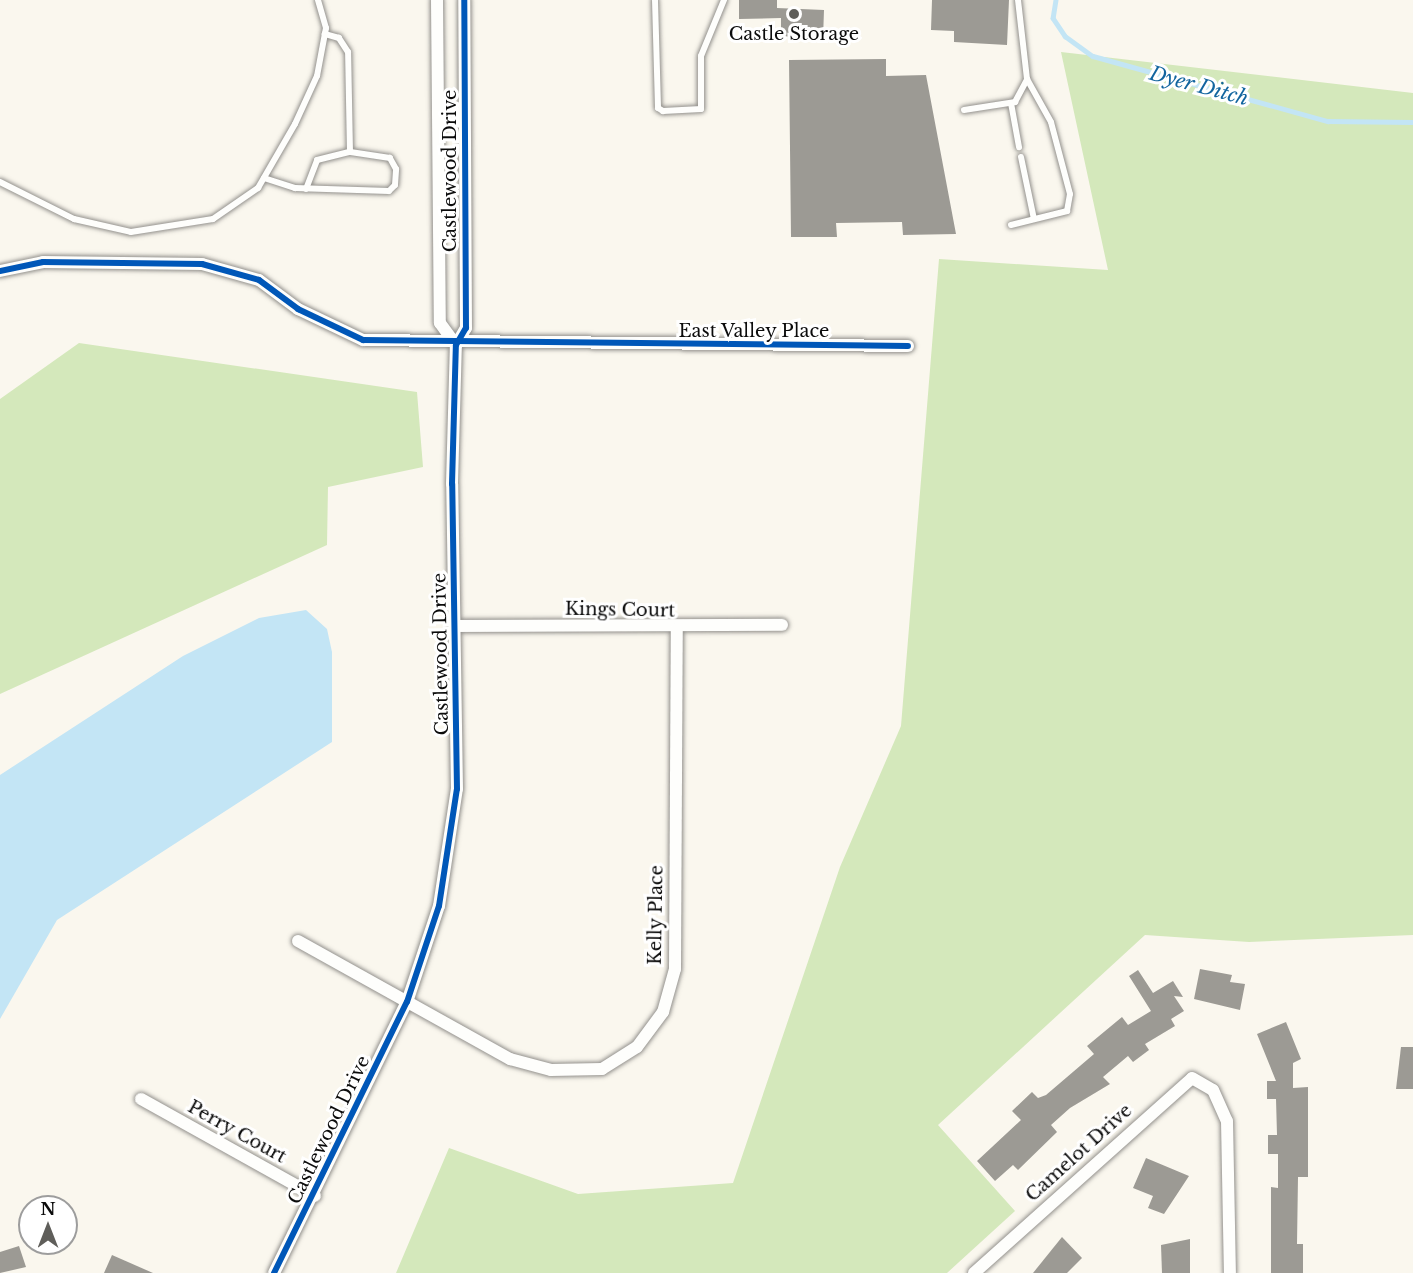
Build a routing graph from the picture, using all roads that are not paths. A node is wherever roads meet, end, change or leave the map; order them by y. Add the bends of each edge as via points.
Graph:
1 (318, 0) edge
2 (437, 0) edge
3 (464, 0) edge
4 (655, 0) edge
5 (724, 0) edge
6 (1018, 0) edge
7 (325, 34) junction
8 (1027, 79) junction
9 (1011, 103) junction
10 (964, 110) dead end
11 (1019, 147) dead end
12 (350, 152) junction
13 (1021, 157) dead end
14 (264, 178) junction
15 (0, 182) edge
16 (306, 189) junction
17 (1034, 219) junction
18 (1011, 225) dead end
19 (0, 271) edge
20 (456, 345) junction
21 (908, 346) dead end
22 (782, 625) dead end
23 (456, 626) junction
24 (676, 629) junction
25 (298, 941) dead end
26 (408, 1002) junction
27 (141, 1099) dead end
28 (315, 1196) junction
29 (274, 1273) edge
30 (974, 1273) edge
31 (1230, 1273) edge

1 - 7 lane
2 - 20 street, Castlewood Drive via 440,323
3 - 20 street, Castlewood Drive via 466,328
4 - 5 lane via 658,108 663,111 700,109 701,56
6 - 8 lane
7 - 12 lane via 339,38 348,52
7 - 14 lane via 317,76
8 - 9 lane
8 - 17 lane via 1052,122 1070,194 1067,211
9 - 10 lane
9 - 11 lane
12 - 16 lane via 324,155
12 - 16 lane via 395,163 395,185 389,190
13 - 17 lane
14 - 15 lane via 258,188 213,219 131,232 74,219
14 - 16 lane via 274,185
17 - 18 lane
19 - 20 street, East Valley Place via 43,262 202,264 259,280 298,309 363,340
20 - 21 street, East Valley Place
20 - 23 street, Castlewood Drive via 452,483
22 - 24 street, Kings Court
23 - 24 street, Kings Court
23 - 26 street, Castlewood Drive via 457,789 439,906
24 - 26 street, Kelly Place via 675,969 663,1012 637,1047 602,1069 551,1071 510,1059
25 - 26 street, Kelly Place
26 - 28 street, Castlewood Drive
27 - 28 street, Perry Court
28 - 29 street, Castlewood Drive
30 - 31 street, Camelot Drive via 1192,1078 1214,1090 1227,1121

